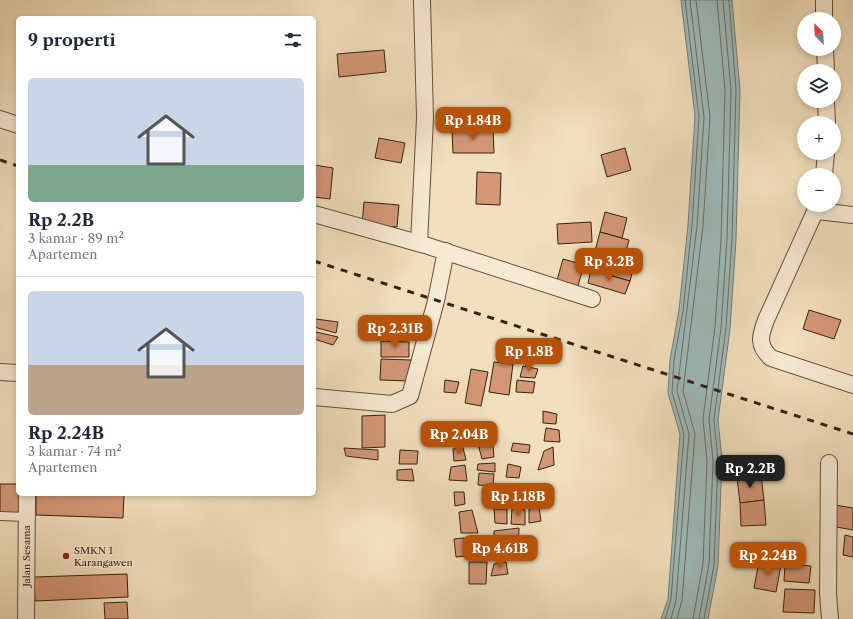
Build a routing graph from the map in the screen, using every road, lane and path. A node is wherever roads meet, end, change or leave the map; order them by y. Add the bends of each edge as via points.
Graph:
1 (422, 0) edge
2 (824, 0) edge
3 (824, 12) edge
4 (0, 119) edge
5 (16, 124) edge
6 (815, 212) edge
7 (838, 212) edge
8 (316, 215) edge
9 (853, 215) edge
10 (419, 243) junction
11 (444, 259) junction
12 (592, 299) dead end
13 (0, 372) edge
14 (16, 373) edge
15 (853, 385) edge
16 (316, 397) edge
17 (829, 463) dead end
18 (27, 496) edge
19 (0, 516) edge
20 (26, 517) junction
21 (26, 619) edge
22 (830, 619) edge

1 - 10 street via 424,118
2 - 3 street
4 - 5 street
6 - 15 street via 766,320 761,335 762,345 771,358
7 - 9 street
8 - 10 street
10 - 11 street
11 - 12 street
11 - 16 street via 410,396 392,404
13 - 14 street
17 - 22 street
18 - 20 street, Jalan Sesama
19 - 20 lane
20 - 21 street, Jalan Sesama

